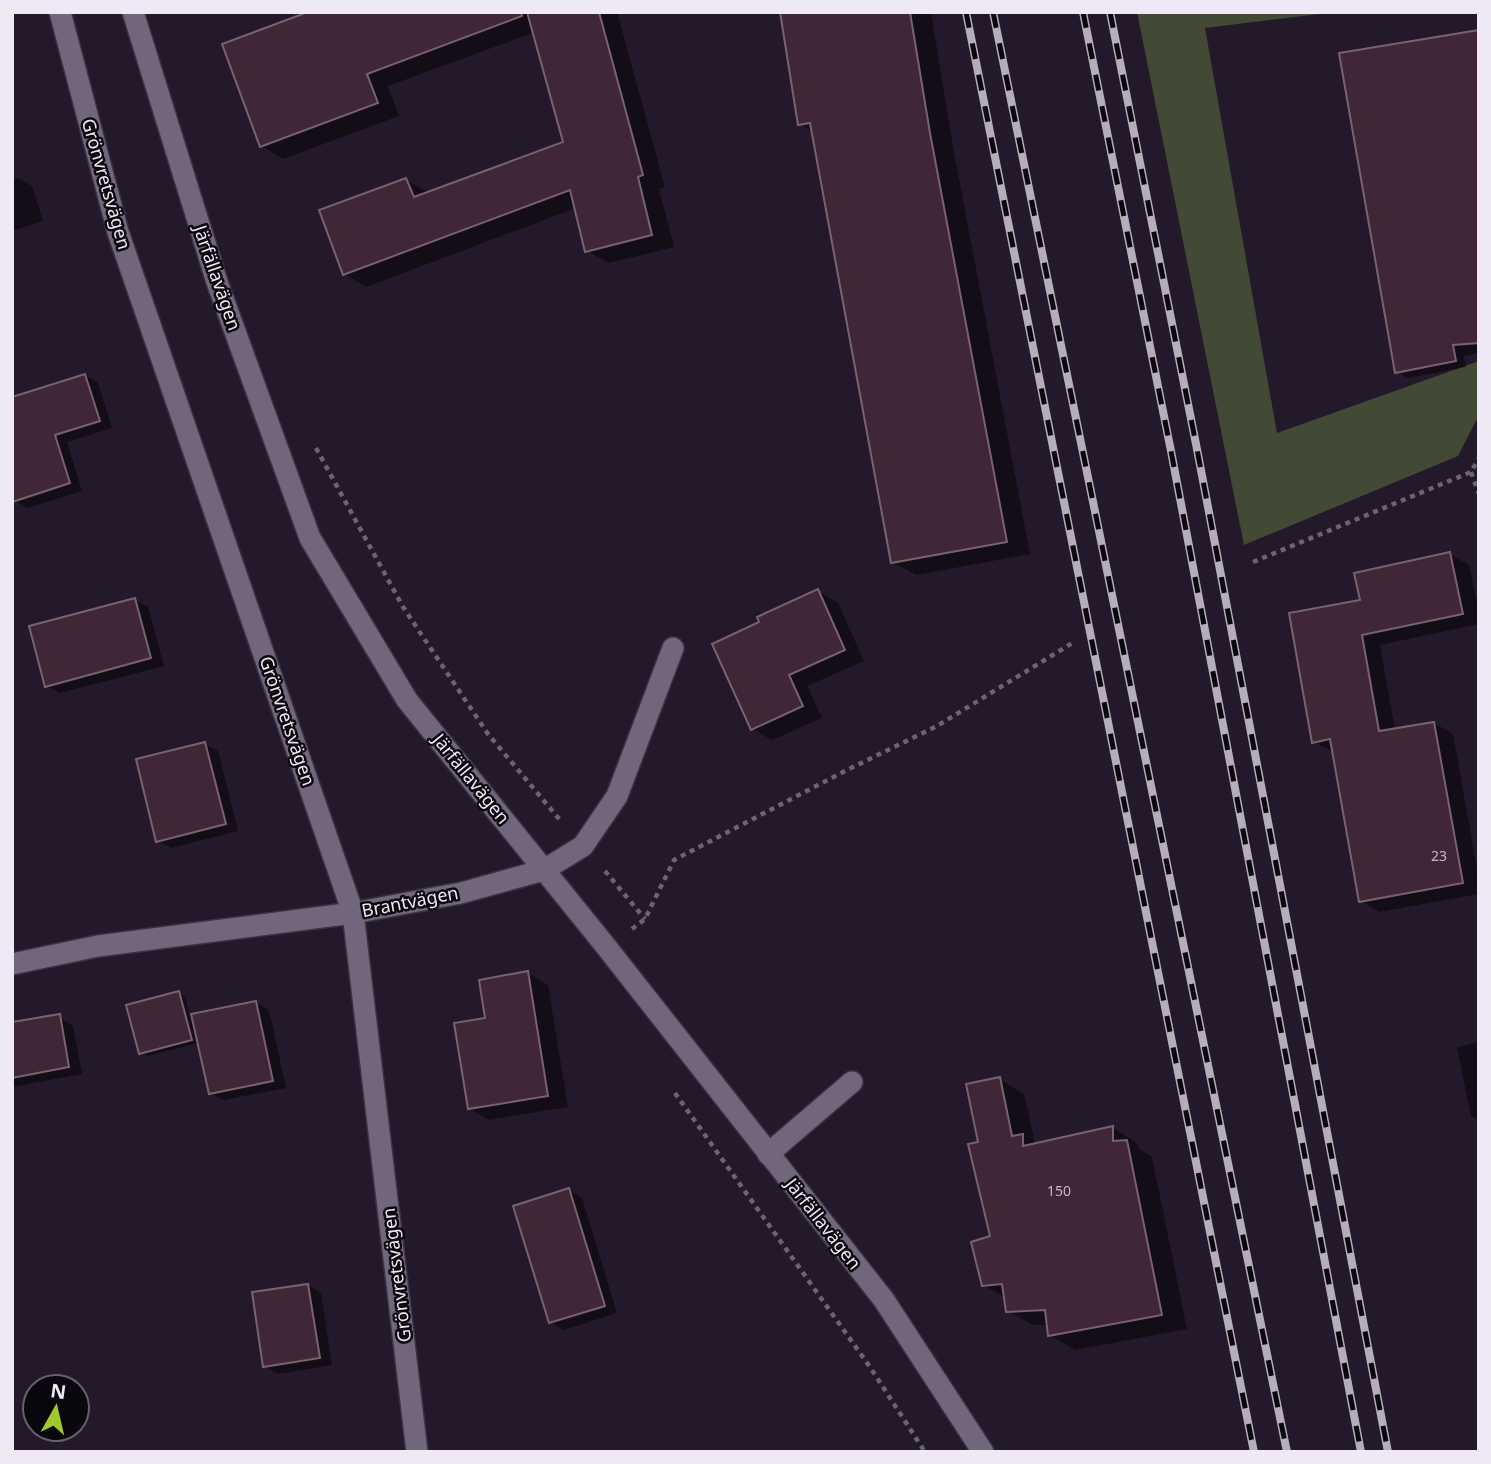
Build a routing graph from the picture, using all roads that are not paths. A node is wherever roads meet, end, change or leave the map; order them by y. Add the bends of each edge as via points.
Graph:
1 (60, 12) edge
2 (133, 12) edge
3 (673, 648) dead end
4 (544, 870) junction
5 (353, 913) junction
6 (12, 964) edge
7 (852, 1082) dead end
8 (768, 1154) junction
9 (417, 1452) edge
10 (983, 1452) edge

1 - 5 street, Grönvretsvägen via 118,232
2 - 4 street, Järfällavägen via 218,282 310,538 407,700
3 - 4 street, Brantvägen via 617,796 583,846
4 - 5 street, Brantvägen via 461,893
4 - 8 street, Järfällavägen
5 - 6 street, Brantvägen via 98,946
5 - 9 street, Grönvretsvägen
7 - 8 street
8 - 10 street, Järfällavägen via 884,1300

